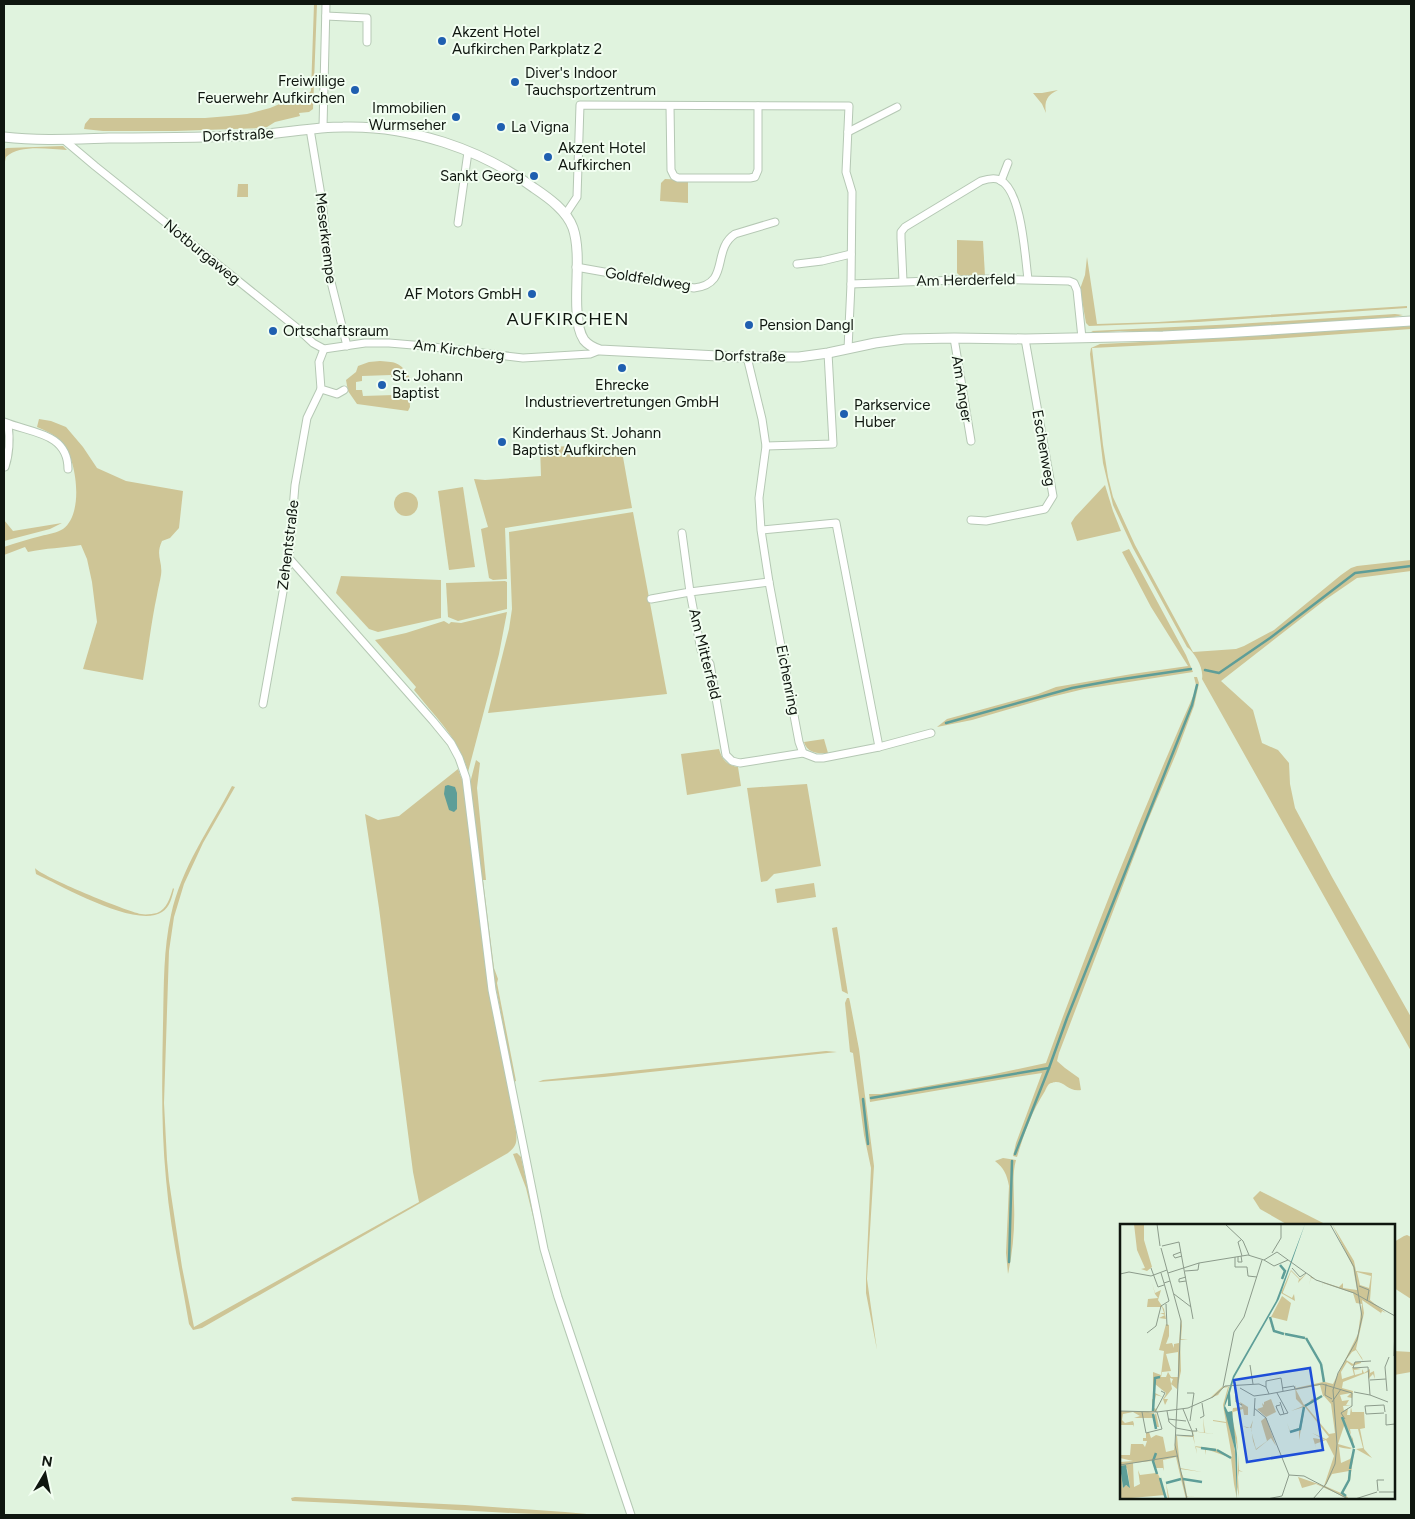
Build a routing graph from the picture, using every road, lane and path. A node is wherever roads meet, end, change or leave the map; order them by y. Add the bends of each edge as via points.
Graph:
1 (326, 4) edge
2 (326, 16) junction
3 (367, 42) dead end
4 (670, 106) junction
5 (758, 106) junction
6 (896, 107) dead end
7 (323, 128) junction
8 (310, 129) junction
9 (848, 132) junction
10 (4, 136) edge
11 (64, 139) junction
12 (468, 152) junction
13 (1008, 163) dead end
14 (1001, 181) junction
15 (565, 214) junction
16 (775, 222) dead end
17 (458, 223) dead end
18 (851, 254) junction
19 (797, 264) dead end
20 (576, 267) junction
21 (1028, 279) junction
22 (903, 282) junction
23 (851, 284) junction
24 (1411, 321) edge
25 (954, 338) junction
26 (1082, 338) junction
27 (1025, 339) junction
28 (587, 343) junction
29 (347, 346) junction
30 (324, 349) junction
31 (848, 349) junction
32 (600, 350) junction
33 (828, 353) junction
34 (572, 355) junction
35 (746, 357) junction
36 (321, 388) junction
37 (344, 390) dead end
38 (6, 423) edge
39 (971, 441) dead end
40 (766, 446) junction
41 (5, 467) dead end
42 (68, 469) dead end
43 (970, 520) dead end
44 (762, 530) junction
45 (682, 533) dead end
46 (289, 558) junction
47 (769, 582) junction
48 (690, 592) junction
49 (652, 599) dead end
50 (263, 704) dead end
51 (931, 733) dead end
52 (879, 747) junction
53 (803, 753) junction
54 (631, 1515) edge

1 - 2 street
2 - 3 street via 368,18
2 - 7 street
4 - 5 street
4 - 5 street via 671,170 674,176 750,178 755,177 758,170
4 - 15 street via 580,105 577,197
5 - 9 street via 850,106
6 - 9 street
7 - 8 street, Dorfstraße
7 - 12 street, Dorfstraße via 368,127 406,132
8 - 11 street, Dorfstraße via 258,135
8 - 29 street, Meserkrempe via 330,278
9 - 18 street via 846,172 852,192
10 - 11 street, Dorfstraße
11 - 30 street, Notburgaweg
12 - 15 street, Dorfstraße via 533,186
12 - 17 street
13 - 14 street
14 - 21 street, Am Herderfeld via 1020,215
14 - 22 street, Am Herderfeld via 981,181 905,227 900,238
15 - 20 street, Dorfstraße via 573,228
16 - 20 street, Goldfeldweg via 729,238 714,279 703,287
18 - 19 street
18 - 23 street
20 - 28 street, Dorfstraße via 578,322
21 - 22 street, Am Herderfeld
21 - 26 street, Am Herderfeld via 1074,283
22 - 23 street, Am Herderfeld
23 - 31 street
24 - 26 street, Dorfstraße
25 - 27 street, Dorfstraße
25 - 31 street, Dorfstraße via 904,339
25 - 39 street, Am Anger
26 - 27 street, Dorfstraße
27 - 43 street, Eschenweg via 1053,496 1045,509 986,521
28 - 32 street, Dorfstraße
28 - 34 street
29 - 30 street
29 - 34 street, Am Kirchberg via 389,343 523,358
30 - 36 street via 319,362
31 - 33 street, Dorfstraße
32 - 34 street, Am Kirchberg
32 - 35 street, Dorfstraße
33 - 35 street, Dorfstraße via 799,357
33 - 40 street via 834,444
35 - 40 street, Eichenring
36 - 37 street via 337,394
36 - 46 street, Zehentstraße via 307,418 295,485
38 - 41 street via 10,439
38 - 42 street via 53,439 64,451
40 - 44 street, Eichenring via 759,498
44 - 47 street, Eichenring
44 - 52 street via 836,523
45 - 48 street, Am Mitterfeld
46 - 50 street, Zehentstraße
46 - 54 street via 434,721 459,758 466,778 492,990 544,1249
47 - 48 street, Am Mitterfeld
47 - 53 street, Eichenring
48 - 49 street, Am Mitterfeld
48 - 53 street, Am Mitterfeld via 701,650 710,664 726,755 740,763
51 - 52 street
52 - 53 street via 823,758

